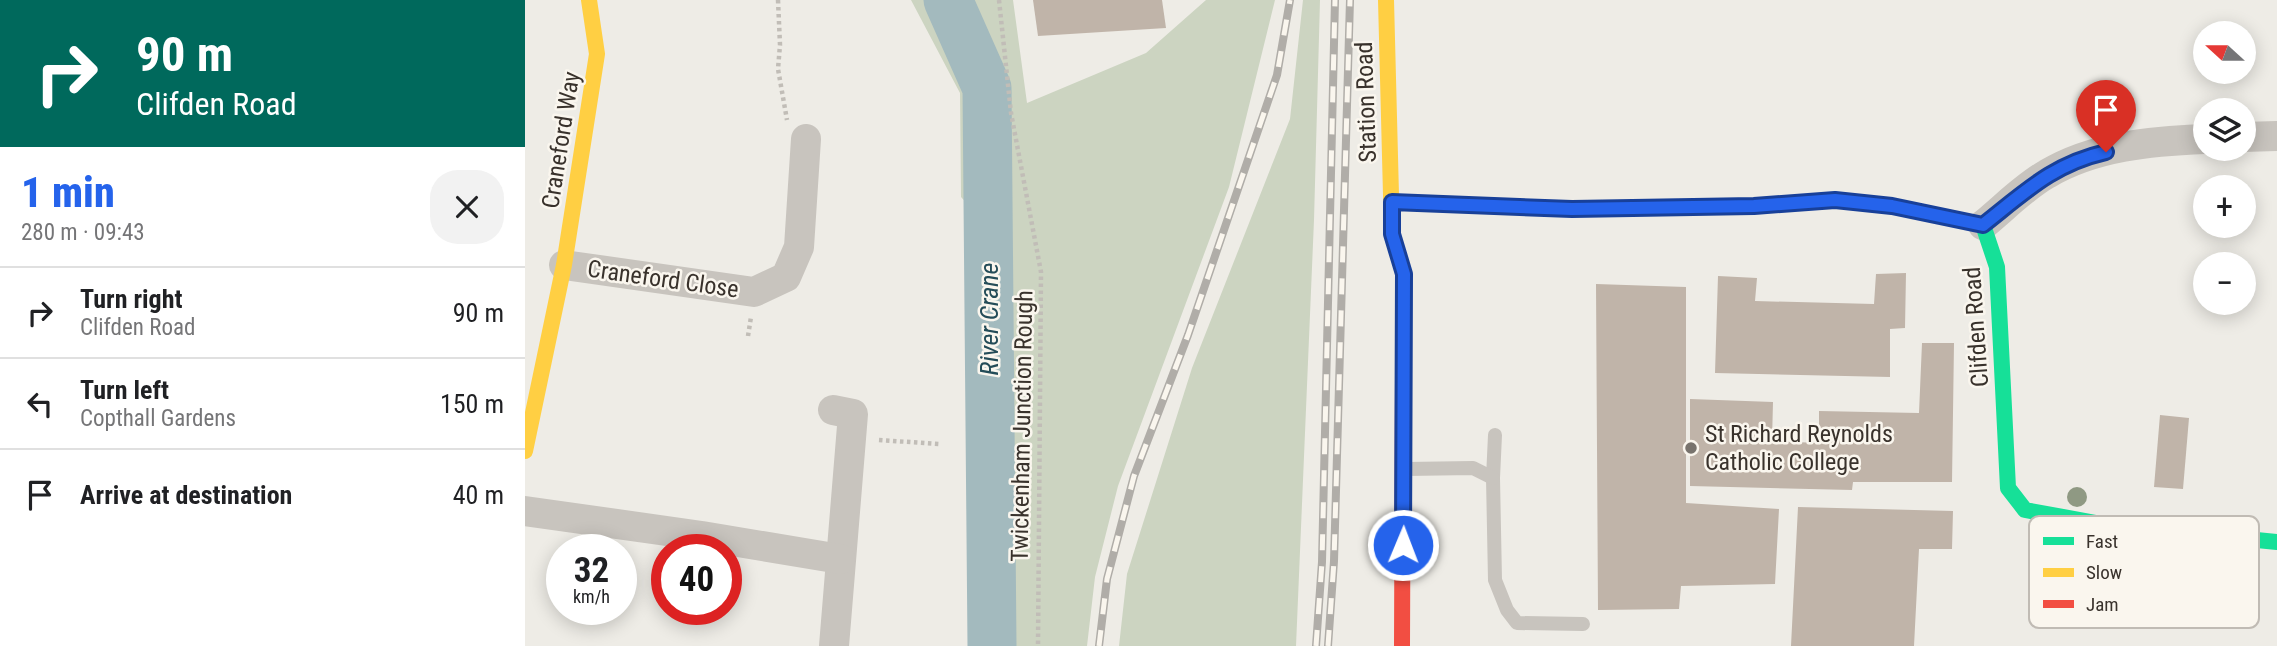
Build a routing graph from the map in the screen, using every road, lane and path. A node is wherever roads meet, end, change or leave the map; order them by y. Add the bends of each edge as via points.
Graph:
1 (589, 0) edge
2 (778, 0) edge
3 (999, 0) edge
4 (1386, 0) edge
5 (2277, 136) edge
6 (2256, 137) edge
7 (806, 139) joint
8 (2193, 139) edge
9 (1392, 202) junction
10 (1983, 225) junction
11 (564, 265) junction
12 (833, 410) dead end
13 (1495, 435) dead end
14 (850, 438) junction
15 (939, 444) dead end
16 (525, 451) edge
17 (1404, 469) junction
18 (1493, 478) junction
19 (525, 511) edge
20 (2051, 516) edge
21 (2259, 540) edge
22 (2277, 542) edge
23 (840, 559) junction
24 (1583, 624) dead end
25 (834, 646) edge
26 (1038, 646) edge
27 (1402, 646) edge

1 - 11 street, Craneford Way via 597,54
2 - 7 path via 778,69 788,128
3 - 26 path, Twickenham Junction Rough via 1011,113 1041,272
4 - 9 street, Station Road
5 - 6 street
7 - 11 street, Craneford Close via 799,247 786,277 754,292
8 - 10 street via 2154,141 2083,157 2046,174
9 - 10 street via 1572,209 1835,200 1892,206
9 - 17 street, Station Road via 1392,234 1404,274
10 - 20 street, Clifden Road via 1997,267 2008,488 2025,510
11 - 16 street, Craneford Way
12 - 14 street via 853,414
13 - 18 lane
14 - 15 path
14 - 23 street
17 - 18 lane via 1473,468
17 - 27 street, Station Road
18 - 24 lane via 1495,580 1512,620
19 - 23 street
21 - 22 street, Clifden Road
23 - 25 street

